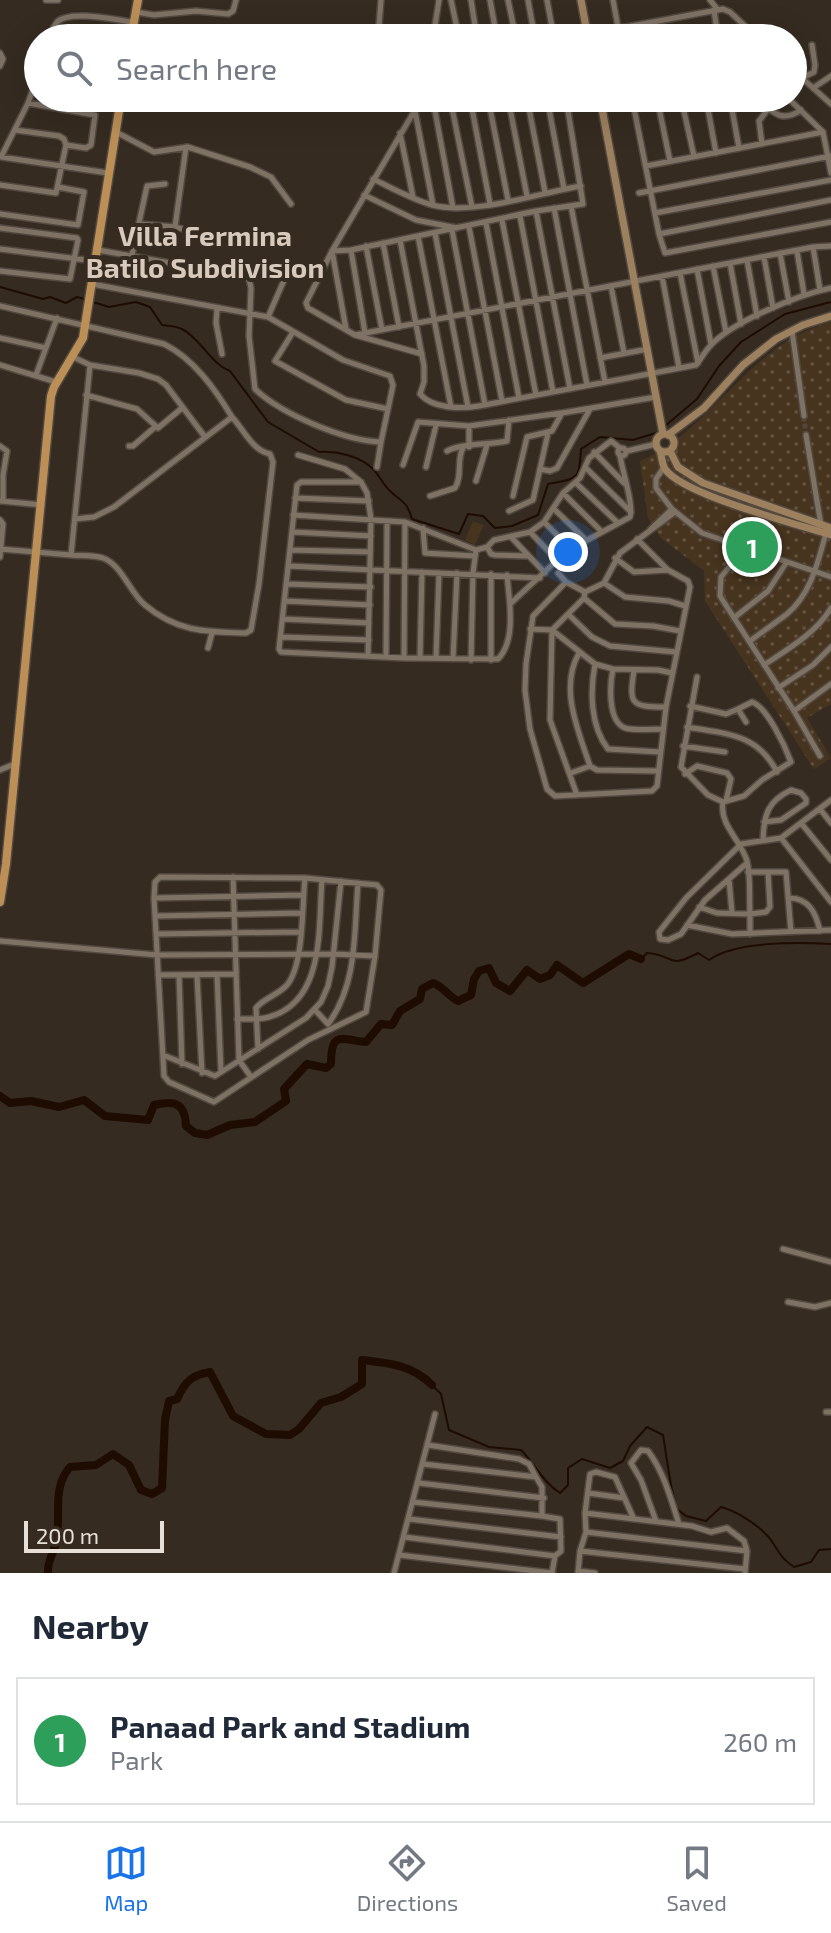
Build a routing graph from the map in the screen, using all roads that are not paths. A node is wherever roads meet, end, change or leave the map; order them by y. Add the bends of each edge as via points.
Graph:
1 (46, 0) edge
2 (58, 0) edge
3 (138, 0) edge
4 (236, 0) edge
5 (381, 0) edge
6 (439, 0) edge
7 (451, 0) edge
8 (471, 0) edge
9 (490, 0) edge
10 (508, 0) edge
11 (528, 0) edge
12 (547, 0) edge
13 (581, 0) edge
14 (613, 0) edge
15 (710, 0) edge
16 (716, 10) junction
17 (136, 12) junction
18 (133, 22) joint
19 (55, 24) edge
20 (379, 24) edge
21 (436, 24) edge
22 (456, 24) edge
23 (475, 24) edge
24 (494, 24) edge
25 (513, 24) edge
26 (532, 24) edge
27 (551, 24) edge
28 (586, 24) edge
29 (618, 24) edge
30 (645, 24) edge
31 (716, 24) edge
32 (742, 24) edge
33 (812, 45) dead end
34 (0, 53) edge
35 (0, 66) edge
36 (807, 76) edge
37 (831, 76) edge
38 (807, 83) edge
39 (813, 88) junction
40 (831, 104) edge
41 (24, 111) edge
42 (78, 112) edge
43 (119, 112) edge
44 (414, 112) edge
45 (415, 112) edge
46 (435, 112) edge
47 (453, 112) edge
48 (473, 112) edge
49 (491, 112) edge
50 (511, 112) edge
51 (530, 112) edge
52 (550, 112) edge
53 (568, 112) edge
54 (603, 112) edge
55 (635, 112) edge
56 (660, 112) edge
57 (684, 112) edge
58 (709, 112) edge
59 (733, 112) edge
60 (766, 112) edge
61 (772, 112) edge
62 (796, 112) edge
63 (803, 112) edge
64 (15, 130) junction
65 (115, 132) junction
66 (823, 132) junction
67 (400, 133) junction
68 (762, 144) junction
69 (66, 145) junction
70 (186, 147) junction
71 (739, 148) junction
72 (716, 153) junction
73 (1, 156) edge
74 (694, 156) junction
75 (829, 156) edge
76 (670, 161) junction
77 (62, 166) junction
78 (646, 166) junction
79 (109, 173) junction
80 (831, 173) edge
81 (373, 179) junction
82 (831, 180) edge
83 (165, 184) dead end
84 (0, 185) edge
85 (581, 186) junction
86 (58, 187) junction
87 (564, 189) junction
88 (650, 190) junction
89 (545, 192) junction
90 (639, 193) dead end
91 (364, 195) junction
92 (527, 196) junction
93 (413, 198) junction
94 (508, 200) junction
95 (831, 200) edge
96 (291, 204) dead end
97 (490, 204) junction
98 (433, 205) junction
99 (571, 206) junction
100 (472, 207) junction
101 (453, 208) junction
102 (554, 208) junction
103 (536, 211) junction
104 (655, 213) junction
105 (0, 214) edge
106 (520, 216) junction
107 (502, 220) junction
108 (831, 222) edge
109 (486, 223) junction
110 (140, 224) junction
111 (175, 227) junction
112 (469, 227) junction
113 (0, 228) edge
114 (455, 229) junction
115 (190, 231) dead end
116 (435, 233) junction
117 (659, 234) junction
118 (418, 236) junction
119 (400, 240) junction
120 (383, 243) junction
121 (366, 246) junction
122 (831, 246) edge
123 (813, 247) junction
124 (0, 249) edge
125 (97, 250) junction
126 (351, 250) junction
127 (332, 251) junction
128 (797, 251) junction
129 (780, 253) junction
130 (132, 255) junction
131 (764, 257) junction
132 (76, 260) junction
133 (747, 260) junction
134 (96, 261) junction
135 (730, 263) junction
136 (713, 266) junction
137 (697, 269) junction
138 (0, 271) edge
139 (680, 273) junction
140 (662, 276) junction
141 (316, 280) junction
142 (634, 281) junction
143 (92, 284) junction
144 (611, 286) junction
145 (831, 288) edge
146 (820, 290) junction
147 (587, 291) junction
148 (569, 294) junction
149 (804, 294) junction
150 (552, 297) junction
151 (536, 300) junction
152 (789, 302) junction
153 (519, 303) junction
154 (0, 306) edge
155 (502, 307) junction
156 (773, 308) junction
157 (217, 309) junction
158 (484, 310) junction
159 (248, 312) junction
160 (467, 314) junction
161 (757, 316) junction
162 (831, 316) edge
163 (268, 317) junction
164 (451, 317) junction
165 (57, 318) junction
166 (434, 319) junction
167 (416, 323) junction
168 (741, 324) junction
169 (85, 326) junction
170 (399, 327) junction
171 (346, 329) junction
172 (382, 330) junction
173 (791, 330) junction
174 (293, 332) junction
175 (726, 332) junction
176 (365, 333) junction
177 (355, 335) junction
178 (0, 338) edge
179 (711, 344) junction
180 (46, 348) junction
181 (648, 349) junction
182 (624, 353) junction
183 (222, 354) dead end
184 (422, 354) junction
185 (73, 357) junction
186 (600, 358) junction
187 (698, 364) junction
188 (0, 365) edge
189 (90, 365) junction
190 (679, 368) junction
191 (652, 374) junction
192 (36, 375) junction
193 (57, 382) junction
194 (605, 382) junction
195 (587, 385) junction
196 (570, 389) junction
197 (553, 392) junction
198 (86, 395) junction
199 (536, 395) junction
200 (656, 397) junction
201 (519, 398) junction
202 (502, 401) junction
203 (485, 405) junction
204 (451, 407) junction
205 (468, 407) junction
206 (182, 408) junction
207 (590, 408) junction
208 (388, 409) junction
209 (562, 413) junction
210 (804, 416) tunnel mouth
211 (232, 417) junction
212 (509, 420) junction
213 (436, 425) junction
214 (469, 426) junction
215 (155, 427) junction
216 (548, 433) junction
217 (666, 434) junction
218 (806, 435) tunnel mouth
219 (205, 437) junction
220 (381, 442) junction
221 (487, 445) junction
222 (0, 446) edge
223 (129, 446) dead end
224 (466, 447) junction
225 (658, 448) junction
226 (447, 451) dead end
227 (622, 451) junction
228 (670, 451) junction
229 (594, 452) junction
230 (298, 455) dead end
231 (403, 465) dead end
232 (377, 467) dead end
233 (426, 467) dead end
234 (664, 467) junction
235 (586, 468) junction
236 (540, 469) junction
237 (476, 481) dead end
238 (361, 482) junction
239 (576, 483) junction
240 (624, 483) junction
241 (563, 493) junction
242 (430, 496) dead end
243 (513, 496) dead end
244 (295, 498) junction
245 (1, 501) edge
246 (369, 501) junction
247 (42, 505) junction
248 (553, 508) junction
249 (674, 510) junction
250 (509, 511) dead end
251 (632, 513) junction
252 (293, 515) junction
253 (75, 519) junction
254 (371, 519) junction
255 (0, 520) edge
256 (387, 521) junction
257 (405, 522) junction
258 (544, 522) junction
259 (618, 523) junction
260 (423, 528) junction
261 (826, 530) edge
262 (601, 531) junction
263 (292, 532) junction
264 (530, 532) junction
265 (371, 536) junction
266 (511, 537) junction
267 (585, 539) junction
268 (637, 539) junction
269 (487, 547) junction
270 (570, 548) junction
271 (745, 548) junction
272 (0, 549) edge
273 (290, 550) junction
274 (36, 551) junction
275 (370, 552) junction
276 (476, 553) junction
277 (71, 555) junction
278 (529, 556) junction
279 (0, 557) edge
280 (615, 558) junction
281 (557, 560) junction
282 (786, 563) junction
283 (289, 566) junction
284 (668, 570) junction
285 (815, 570) junction
286 (370, 571) junction
287 (387, 571) junction
288 (404, 571) junction
289 (422, 572) junction
290 (439, 573) junction
291 (457, 573) junction
292 (473, 573) junction
293 (558, 573) dead end
294 (491, 574) junction
295 (507, 575) junction
296 (543, 576) junction
297 (831, 577) edge
298 (566, 582) junction
299 (604, 583) junction
300 (287, 584) junction
301 (371, 587) junction
302 (585, 595) junction
303 (285, 601) junction
304 (370, 605) junction
305 (509, 605) junction
306 (685, 606) junction
307 (831, 608) edge
308 (568, 614) junction
309 (735, 617) junction
310 (283, 619) junction
311 (369, 623) junction
312 (530, 629) junction
313 (552, 630) junction
314 (680, 631) junction
315 (212, 633) junction
316 (281, 637) junction
317 (369, 640) junction
318 (750, 641) junction
319 (831, 647) edge
320 (208, 648) dead end
321 (676, 652) junction
322 (579, 653) junction
323 (368, 656) junction
324 (386, 657) junction
325 (420, 657) junction
326 (404, 658) junction
327 (436, 658) junction
328 (453, 659) junction
329 (471, 660) junction
330 (491, 660) junction
331 (595, 664) junction
332 (764, 665) junction
333 (613, 669) junction
334 (634, 670) junction
335 (672, 673) junction
336 (697, 677) dead end
337 (831, 684) edge
338 (778, 688) junction
339 (690, 706) junction
340 (666, 707) junction
341 (738, 709) junction
342 (794, 711) junction
343 (746, 722) dead end
344 (686, 727) junction
345 (663, 729) junction
346 (683, 746) junction
347 (660, 752) junction
348 (725, 752) dead end
349 (820, 756) dead end
350 (17, 763) junction
351 (590, 766) junction
352 (0, 770) edge
353 (658, 771) junction
354 (777, 772) junction
355 (571, 773) junction
356 (685, 774) junction
357 (577, 795) junction
358 (831, 800) edge
359 (725, 802) junction
360 (820, 809) junction
361 (764, 822) junction
362 (801, 823) junction
363 (831, 823) edge
364 (781, 838) junction
365 (763, 839) junction
366 (741, 844) junction
367 (831, 860) edge
368 (747, 863) junction
369 (748, 872) junction
370 (768, 872) junction
371 (233, 877) junction
372 (305, 878) junction
373 (729, 879) junction
374 (322, 880) junction
375 (341, 881) junction
376 (358, 883) junction
377 (234, 895) junction
378 (303, 895) junction
379 (154, 898) junction
380 (789, 898) junction
381 (0, 902) edge
382 (831, 902) edge
383 (699, 907) junction
384 (301, 913) junction
385 (732, 913) junction
386 (234, 914) junction
387 (750, 914) junction
388 (156, 916) junction
389 (687, 925) junction
390 (831, 930) edge
391 (820, 931) junction
392 (300, 932) junction
393 (791, 932) junction
394 (234, 933) junction
395 (156, 934) junction
396 (750, 934) junction
397 (0, 941) edge
398 (234, 954) junction
399 (298, 954) junction
400 (315, 954) junction
401 (334, 954) junction
402 (352, 954) junction
403 (157, 955) junction
404 (375, 956) junction
405 (235, 974) junction
406 (158, 975) junction
407 (179, 975) junction
408 (197, 975) junction
409 (217, 975) junction
410 (315, 1010) junction
411 (237, 1019) junction
412 (256, 1019) junction
413 (328, 1024) junction
414 (334, 1029) junction
415 (258, 1049) junction
416 (163, 1055) junction
417 (239, 1060) junction
418 (182, 1064) junction
419 (221, 1072) junction
420 (202, 1073) junction
421 (251, 1077) junction
422 (783, 1249) dead end
423 (831, 1262) edge
424 (788, 1302) dead end
425 (831, 1303) edge
426 (435, 1414) dead end
427 (428, 1445) junction
428 (423, 1464) junction
429 (536, 1477) junction
430 (419, 1483) junction
431 (588, 1493) junction
432 (544, 1498) junction
433 (624, 1498) junction
434 (413, 1502) junction
435 (585, 1513) junction
436 (542, 1516) junction
437 (634, 1517) junction
438 (409, 1519) junction
439 (656, 1521) junction
440 (679, 1524) junction
441 (586, 1532) junction
442 (404, 1537) junction
443 (561, 1537) junction
444 (580, 1551) junction
445 (747, 1551) junction
446 (399, 1555) junction
447 (555, 1556) junction
448 (745, 1571) edge
449 (578, 1572) edge
450 (394, 1573) edge
451 (595, 1573) edge

1 - 2 street
3 - 17 main road
4 - 17 street via 228,14
5 - 20 street
6 - 21 street
7 - 22 street
8 - 23 street
9 - 24 street
10 - 25 street
11 - 26 street
12 - 27 street
13 - 28 street
14 - 29 street
15 - 16 street
16 - 30 street
16 - 31 street
16 - 32 street via 727,10
17 - 18 main road
18 - 19 street via 89,16
33 - 36 street via 815,68
34 - 35 street
37 - 39 street
38 - 39 street
39 - 40 street
41 - 64 street
42 - 69 street via 95,115 89,147
43 - 65 main road
44 - 67 street
45 - 98 street
46 - 101 street
47 - 100 street
48 - 97 street
49 - 94 street
50 - 92 street
51 - 89 street
52 - 87 street
53 - 85 street
54 - 142 street
55 - 78 street
56 - 76 street
57 - 74 street
58 - 72 street
59 - 71 street
60 - 68 street via 759,121
61 - 62 street via 784,117
63 - 66 street
64 - 69 street via 59,136
64 - 73 street
65 - 70 street via 154,152
65 - 79 main road
66 - 68 street
66 - 75 street
67 - 81 street
67 - 93 street
68 - 71 street
69 - 77 street
70 - 96 street via 264,173
70 - 111 street
71 - 72 street
72 - 74 street
73 - 77 street
74 - 76 street
75 - 80 street
75 - 88 street
76 - 78 street
77 - 79 street
77 - 86 street
78 - 88 street
79 - 125 main road
81 - 91 street
81 - 93 street
82 - 104 street
83 - 110 street via 147,186
84 - 86 street via 55,193
85 - 87 street
85 - 99 street via 584,203
86 - 105 street via 84,192 78,225
87 - 89 street
88 - 90 street
88 - 104 street
89 - 92 street
91 - 114 street via 416,220
91 - 127 street
92 - 94 street
93 - 98 street
94 - 97 street
95 - 117 street
97 - 100 street
98 - 101 street
99 - 102 street
99 - 147 street
100 - 101 street
102 - 103 street
102 - 148 street
103 - 106 street
103 - 150 street
104 - 117 street
106 - 107 street
106 - 151 street
107 - 109 street
107 - 153 street
108 - 117 street via 668,253 662,251
109 - 112 street
109 - 155 street
110 - 111 street
110 - 130 street
111 - 115 street
112 - 114 street
112 - 158 street
113 - 132 street via 77,238
114 - 116 street
114 - 160 street
116 - 118 street
116 - 164 street
118 - 119 street
118 - 166 street
119 - 120 street
119 - 167 street
120 - 121 street
120 - 170 street
121 - 126 street
121 - 172 street
122 - 123 street
123 - 128 street
123 - 146 street
124 - 132 street
125 - 130 street
125 - 134 main road
126 - 127 street
126 - 176 street
127 - 141 street
127 - 171 street
128 - 129 street
128 - 149 street
129 - 131 street
129 - 152 street
130 - 159 street via 249,279
131 - 133 street
131 - 156 street
132 - 134 street
132 - 138 street via 70,279 64,280
133 - 135 street
133 - 161 street
134 - 143 main road
135 - 136 street
135 - 168 street
136 - 137 street
136 - 175 street
137 - 139 street
137 - 179 street
139 - 140 street
139 - 187 street
140 - 142 street
140 - 190 street
141 - 163 street via 288,271
141 - 171 street via 308,308
142 - 144 street
142 - 181 street
143 - 157 street
143 - 169 main road
144 - 147 street
144 - 182 street
145 - 146 street
146 - 149 street
147 - 148 street
147 - 186 street
148 - 150 street
148 - 195 street
149 - 152 street
150 - 151 street
150 - 196 street
151 - 153 street
151 - 197 street
152 - 156 street
153 - 155 street
153 - 199 street
154 - 165 street
155 - 158 street
155 - 201 street
156 - 161 street
157 - 159 street
157 - 183 street
158 - 160 street
158 - 202 street
159 - 163 street
159 - 220 street via 253,378 259,392 327,431
160 - 164 street
160 - 203 street
161 - 168 street
162 - 173 street
163 - 174 street
164 - 166 street
164 - 205 street
165 - 169 street
165 - 180 street
166 - 167 street
166 - 204 street
167 - 170 street
167 - 184 street
168 - 175 street
169 - 185 main road
169 - 211 street via 176,350
170 - 172 street
171 - 177 street
172 - 176 street
173 - 210 street
173 - 217 street via 743,365 704,408
174 - 208 street via 343,360 390,376
174 - 208 street via 275,361 346,400
175 - 179 street
176 - 177 street
177 - 184 street
178 - 180 street
179 - 187 street
180 - 192 street
181 - 182 street
181 - 191 street
182 - 186 street
184 - 204 street via 421,397
185 - 189 street
185 - 193 main road
186 - 194 street
187 - 190 street
188 - 192 street
189 - 198 street
189 - 206 street via 158,379
190 - 191 street
191 - 194 street
191 - 200 street
192 - 193 street
193 - 247 main road via 51,396
194 - 195 street
195 - 196 street
196 - 197 street
197 - 199 street
198 - 215 street via 137,409
198 - 253 street
199 - 201 street
200 - 207 street
200 - 217 street
201 - 202 street
202 - 203 street
203 - 205 street
204 - 205 street
206 - 215 street via 162,427
206 - 219 street
207 - 209 street
207 - 236 street via 557,468
208 - 220 street
209 - 212 street
209 - 216 street
211 - 219 street
211 - 315 street via 259,450 270,454 273,470 253,625 246,633
212 - 214 street
212 - 221 street via 507,441
213 - 214 street
213 - 231 street via 416,423
213 - 233 street
214 - 224 street
215 - 223 street
216 - 236 street
216 - 243 street via 527,437
217 - 225 street
217 - 228 street via 674,442
218 - 261 street
219 - 253 street via 114,507
220 - 232 street
221 - 224 street
221 - 237 street
222 - 245 street via 7,451
224 - 226 street
224 - 242 street via 457,462 455,488
225 - 227 street
225 - 228 street
225 - 234 street
227 - 229 street via 611,441
227 - 240 street
228 - 261 street via 678,467 703,483
229 - 235 street
229 - 240 street
230 - 238 street via 345,469
234 - 249 street via 656,488
234 - 261 street via 702,493
235 - 239 street
235 - 251 street
236 - 250 street via 533,500
238 - 244 street via 301,482
238 - 246 street
239 - 241 street
239 - 259 street
240 - 251 street
241 - 248 street
241 - 262 street
244 - 246 street
244 - 252 street
245 - 247 street
246 - 254 street
247 - 274 main road
248 - 258 street
248 - 267 street
249 - 268 street
249 - 271 street via 702,533
251 - 259 street
252 - 254 street
252 - 263 street
253 - 277 street
254 - 256 street
254 - 265 street
255 - 272 street
256 - 257 street
256 - 287 street
257 - 260 street
257 - 288 street
258 - 264 street
258 - 270 street
259 - 262 street
260 - 276 street
260 - 276 street via 425,553
261 - 285 street
262 - 267 street
263 - 265 street
263 - 273 street
264 - 266 street
264 - 281 street
265 - 275 street
266 - 269 street
266 - 278 street
267 - 270 street
268 - 280 street
268 - 284 street
269 - 276 street
269 - 278 street via 495,555
270 - 281 street
271 - 282 street
271 - 309 street via 719,586
272 - 274 street
272 - 279 street
273 - 275 street
273 - 283 street
274 - 277 street
274 - 350 main road
275 - 286 street
276 - 292 street
277 - 315 street via 109,561 146,606 180,627
278 - 296 street
280 - 284 street via 634,572
280 - 299 street
281 - 296 street
282 - 285 street
282 - 309 street via 768,591
283 - 286 street
283 - 300 street
284 - 306 street via 690,584
285 - 297 street
285 - 318 street via 789,613
286 - 287 street
286 - 301 street
287 - 288 street
287 - 324 street
288 - 289 street
288 - 326 street
289 - 290 street
289 - 325 street
290 - 291 street
290 - 327 street
291 - 292 street
291 - 328 street
292 - 294 street
292 - 329 street
293 - 298 street
294 - 295 street
294 - 330 street
295 - 296 street
295 - 305 street
296 - 305 street
298 - 302 street
298 - 312 street via 533,616
299 - 302 street
299 - 306 street via 625,597
300 - 301 street
300 - 303 street
301 - 304 street
302 - 308 street
302 - 314 street via 615,624
303 - 304 street
303 - 310 street
304 - 311 street
305 - 330 street via 507,648
306 - 314 street
307 - 332 street via 793,647
308 - 313 street
308 - 321 street via 610,646
309 - 318 street
310 - 311 street
310 - 316 street
311 - 317 street
312 - 313 street
312 - 357 street via 525,690 530,729 549,792
313 - 322 street
313 - 355 street via 550,720
314 - 321 street
315 - 320 street
316 - 317 street
316 - 323 street via 281,652
317 - 323 street
318 - 332 street
319 - 338 street
321 - 335 street
322 - 331 street
322 - 351 street via 571,695
323 - 324 street
324 - 326 street
325 - 326 street
325 - 327 street
327 - 328 street
328 - 329 street
329 - 330 street
331 - 333 street
331 - 347 street via 591,694 604,744 608,749
332 - 338 street
333 - 334 street
333 - 345 street via 609,693 618,722 626,728
334 - 335 street
334 - 340 street via 633,702
335 - 340 street
336 - 339 street
337 - 342 street
338 - 342 street
339 - 341 street via 726,714
339 - 344 street
340 - 345 street
341 - 343 street
341 - 354 street via 754,702 769,719 790,760
342 - 349 street
344 - 346 street
344 - 354 street via 752,742
345 - 347 street
346 - 348 street
346 - 356 street
347 - 353 street
350 - 352 street
350 - 381 main road
351 - 353 street
351 - 355 street
353 - 357 street via 652,791
354 - 359 street via 744,796
355 - 357 street
356 - 359 street via 708,795
356 - 359 street via 697,766 727,773 731,779
358 - 360 street
359 - 366 street via 725,821
360 - 362 street
360 - 363 street
361 - 361 street via 777,797 794,790 806,799 787,818
361 - 365 street
362 - 364 street
362 - 367 street
364 - 365 street
364 - 382 street
365 - 366 street
366 - 368 street
366 - 389 street via 669,917 658,937 674,938
368 - 369 street
368 - 373 street
369 - 370 street
369 - 387 street
370 - 380 street via 786,872
370 - 387 street via 769,911
371 - 372 street
371 - 377 street
371 - 379 street via 160,877
372 - 374 street
372 - 378 street
373 - 383 street
373 - 385 street
374 - 375 street
374 - 400 street
375 - 376 street
375 - 401 street
376 - 402 street
376 - 404 street via 381,890
377 - 378 street
377 - 379 street
377 - 386 street
378 - 384 street
379 - 388 street
380 - 391 street via 807,903
380 - 393 street
383 - 385 street
383 - 389 street
384 - 386 street
384 - 392 street
385 - 387 street
386 - 388 street
386 - 394 street
387 - 396 street
388 - 395 street
389 - 396 street
390 - 391 street
391 - 393 street
392 - 394 street
392 - 399 street
393 - 396 street
394 - 395 street
394 - 398 street
395 - 403 street
397 - 403 street
398 - 399 street
398 - 403 street
398 - 405 street
399 - 400 street
399 - 412 street via 291,979 259,1004
400 - 401 street
400 - 412 street via 312,978 303,994 287,1009
401 - 402 street
401 - 410 street via 328,986
402 - 404 street
402 - 413 street via 345,996
403 - 406 street
404 - 414 street via 366,1012
405 - 409 street
405 - 411 street
406 - 407 street
406 - 416 street
407 - 408 street
407 - 418 street
408 - 409 street
408 - 420 street
409 - 419 street
410 - 413 street
410 - 415 street
411 - 412 street
411 - 417 street
412 - 415 street
413 - 414 street
414 - 421 street
415 - 417 street
416 - 418 street
416 - 421 street via 169,1082 214,1102
417 - 419 street
417 - 421 street
418 - 420 street
419 - 420 street via 213,1077
422 - 423 street
424 - 425 street via 815,1307
426 - 427 street
427 - 428 street
427 - 429 street via 519,1459
428 - 429 street
428 - 430 street
429 - 432 street
430 - 432 street
430 - 434 street
431 - 433 street
431 - 433 street via 590,1474 596,1472 615,1477
431 - 435 street
432 - 436 street
433 - 437 street
434 - 436 street
434 - 438 street
435 - 437 street
435 - 441 street
436 - 443 street via 560,1519
437 - 439 street
438 - 442 street
438 - 443 street
439 - 440 street
439 - 440 street via 631,1463 641,1450 648,1451 663,1477
440 - 445 street via 711,1532 727,1528 744,1541
441 - 444 street
441 - 445 street
442 - 446 street
442 - 447 street
443 - 447 street via 561,1551
444 - 448 street
444 - 449 street
445 - 448 street
446 - 447 street via 552,1573
446 - 450 street
449 - 451 street

